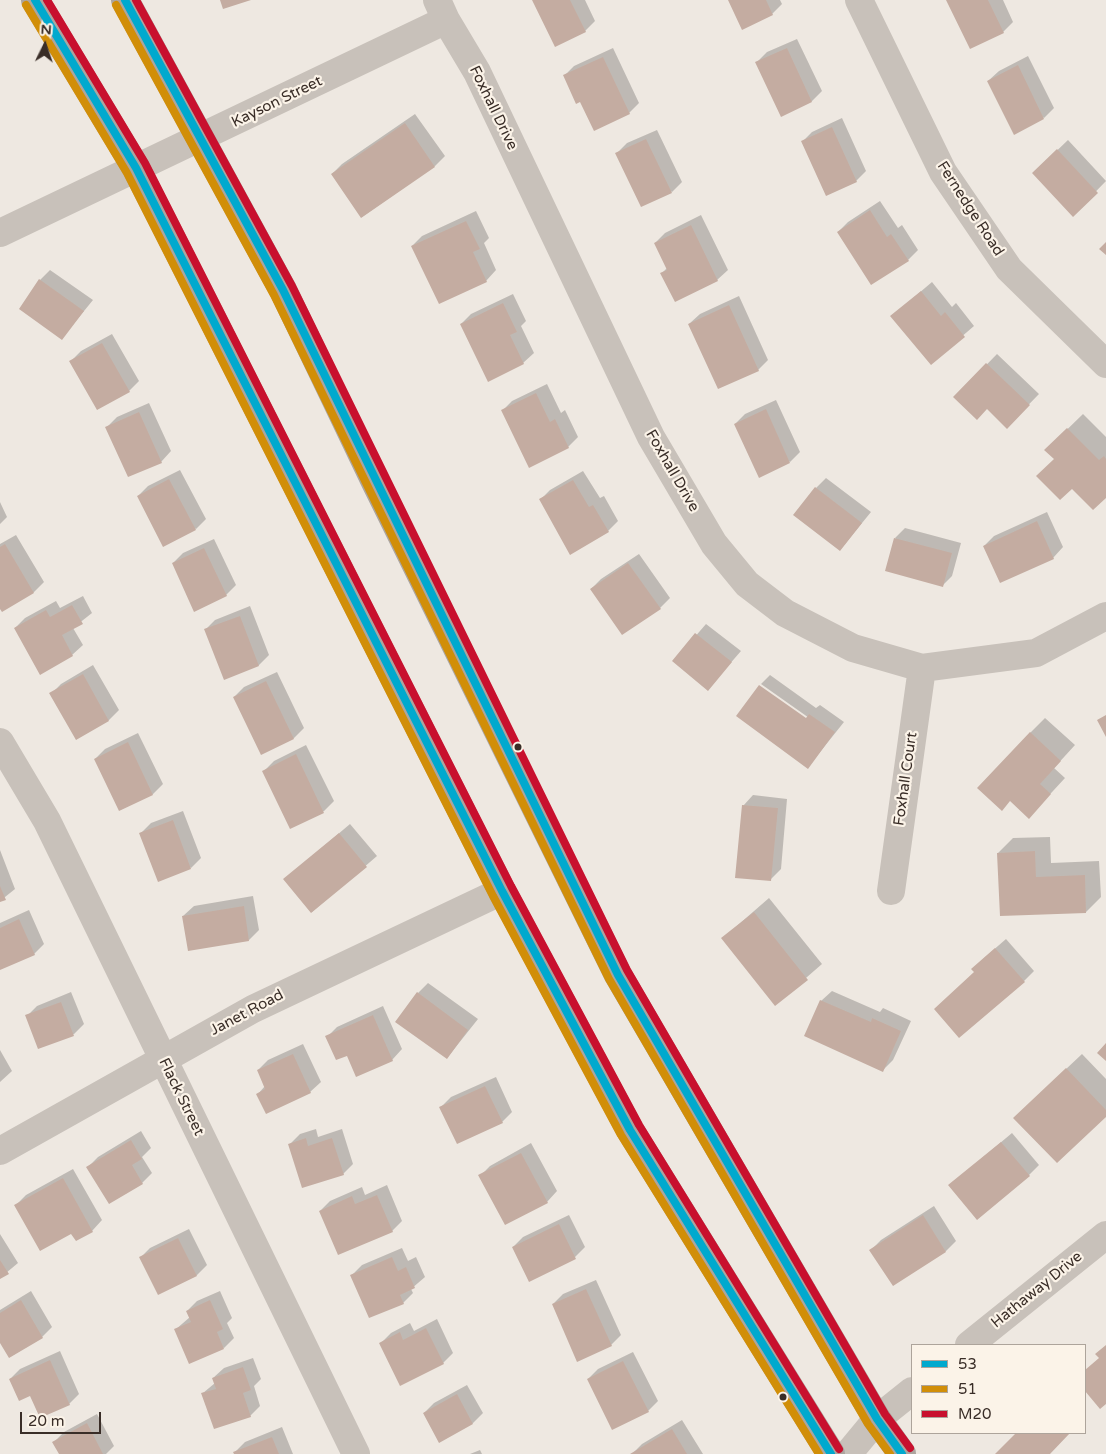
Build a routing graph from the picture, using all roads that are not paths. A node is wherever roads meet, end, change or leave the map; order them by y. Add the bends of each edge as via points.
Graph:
1 (35, 0) edge
2 (125, 0) edge
3 (859, 0) edge
4 (441, 10) edge
5 (202, 138) junction
6 (136, 168) junction
7 (0, 233) edge
8 (1106, 364) edge
9 (1106, 616) edge
10 (922, 668) junction
11 (0, 742) edge
12 (502, 891) junction
13 (891, 891) dead end
14 (162, 1059) junction
15 (0, 1151) edge
16 (1106, 1235) edge
17 (970, 1344) edge
18 (911, 1392) edge
19 (877, 1419) junction
20 (356, 1454) edge
21 (831, 1454) edge
22 (848, 1454) edge
23 (902, 1454) edge

1 - 6 main road
2 - 5 main road
3 - 8 street, Fernedge Road via 943,172 1009,269
4 - 5 street, Kayson Street
4 - 10 street, Foxhall Drive via 477,72 651,437 714,544 746,584 785,613 853,648
5 - 6 street, Kayson Street
5 - 19 main road via 284,290 618,975
6 - 7 street, Kayson Street
6 - 12 main road
9 - 10 street, Foxhall Drive via 1036,653
10 - 13 street, Foxhall Court
11 - 14 street, Flack Street via 47,821
12 - 14 street, Janet Road via 253,1008
12 - 21 main road via 630,1130
14 - 15 street, Janet Road
14 - 20 street, Flack Street
16 - 17 street, Hathaway Drive
18 - 19 street
19 - 22 street
19 - 23 main road

